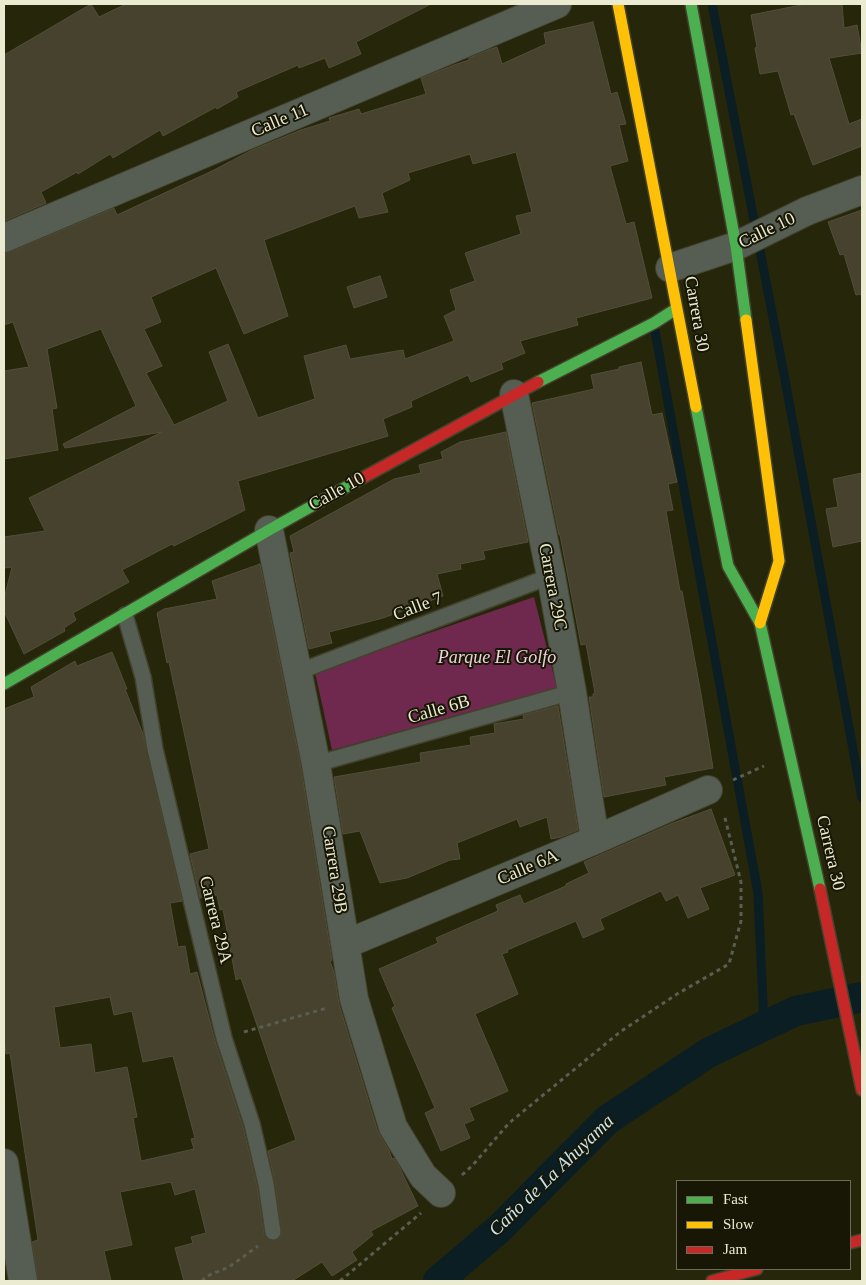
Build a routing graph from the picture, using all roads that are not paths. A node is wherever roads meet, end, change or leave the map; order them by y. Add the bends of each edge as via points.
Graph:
1 (557, 4) edge
2 (618, 4) edge
3 (691, 4) edge
4 (862, 190) edge
5 (4, 238) edge
6 (751, 239) junction
7 (670, 268) junction
8 (676, 308) junction
9 (514, 394) junction
10 (269, 530) junction
11 (551, 576) junction
12 (125, 615) junction
13 (760, 623) junction
14 (298, 672) junction
15 (4, 684) edge
16 (572, 692) junction
17 (316, 764) junction
18 (719, 793) road end
19 (595, 840) junction
20 (346, 944) junction
21 (862, 1090) edge
22 (4, 1163) edge
23 (441, 1193) dead end
24 (273, 1232) road end
25 (753, 1270) edge
26 (23, 1281) edge
27 (712, 1281) edge

1 - 5 street, Calle 11
2 - 7 street, Carrera 30
3 - 6 street, Carrera 30
4 - 6 street, Calle 10 via 808,211
6 - 7 street, Calle 10
6 - 13 street, Carrera 30 via 779,561
7 - 8 street, Carrera 30
8 - 9 street, Calle 10 via 654,323
8 - 13 street, Carrera 30 via 728,566
9 - 10 street, Calle 10
9 - 11 street, Carrera 29C
10 - 12 street, Calle 10
10 - 14 street, Carrera 29B
11 - 14 lane, Calle 7
11 - 16 street, Carrera 29C
12 - 15 street, Calle 10
12 - 24 lane, Carrera 29A via 143,677 155,749 224,1038 252,1124
13 - 21 street, Carrera 30
14 - 17 street, Carrera 29B
16 - 17 lane, Calle 6B
16 - 19 street, Carrera 29C
17 - 20 street, Carrera 29B
18 - 19 street, Calle 6A
19 - 20 street, Calle 6A
20 - 23 street, Carrera 29B via 354,999 393,1127 424,1176
22 - 26 street
25 - 27 street

